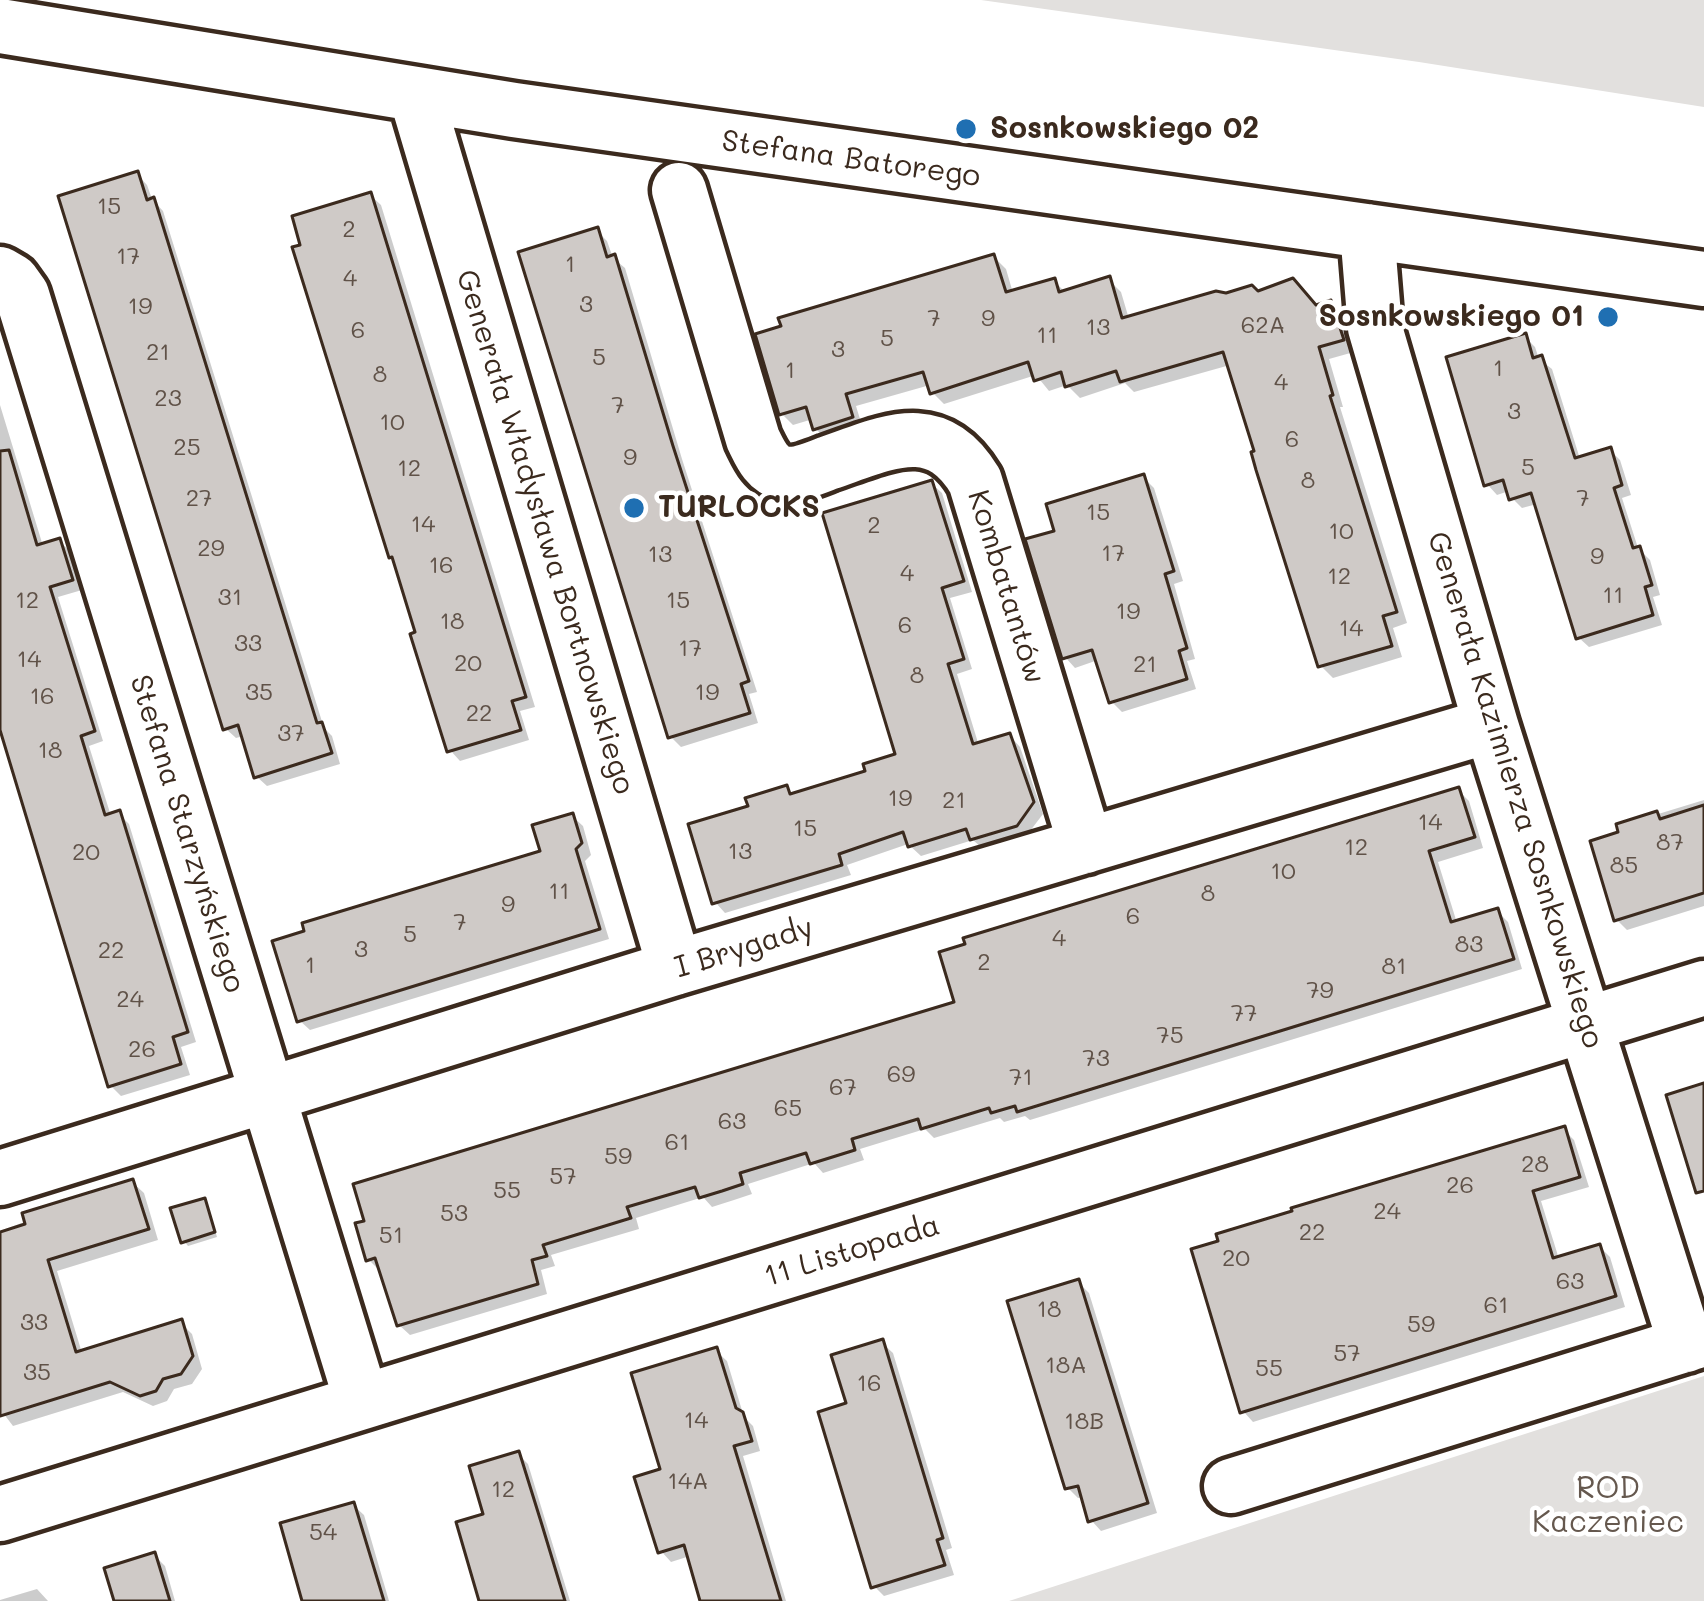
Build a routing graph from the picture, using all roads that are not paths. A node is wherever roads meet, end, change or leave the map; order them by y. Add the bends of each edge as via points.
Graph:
1 (0, 26) edge
2 (416, 95) junction
3 (679, 190) dead end
4 (1367, 230) junction
5 (0, 274) edge
6 (1704, 280) edge
7 (1491, 725) junction
8 (1086, 846) junction
9 (675, 968) junction
10 (1704, 988) edge
11 (1587, 1024) junction
12 (268, 1096) junction
13 (0, 1178) edge
14 (1695, 1342) edge
15 (362, 1402) junction
16 (1231, 1486) dead end
17 (0, 1514) edge

1 - 2 street, Stefana Batorego
2 - 4 street, Stefana Batorego
2 - 9 street, Generała Władysława Bortnowskiego
3 - 8 street, Kombatantów via 764,462 782,472 806,470 914,440 942,444 962,460
4 - 6 street, Stefana Batorego
4 - 7 street, Generała Kazimierza Sosnkowskiego via 1375,328
5 - 12 street, Stefana Starzyńskiego via 22,295
7 - 8 street, I Brygady
7 - 11 street, Generała Kazimierza Sosnkowskiego
8 - 9 street, I Brygady
9 - 12 street, I Brygady
10 - 11 street, 11 Listopada
11 - 14 street, Generała Kazimierza Sosnkowskiego
11 - 15 street, 11 Listopada
12 - 13 street, I Brygady
12 - 15 street, Stefana Starzyńskiego
14 - 16 street
15 - 17 street, 11 Listopada

